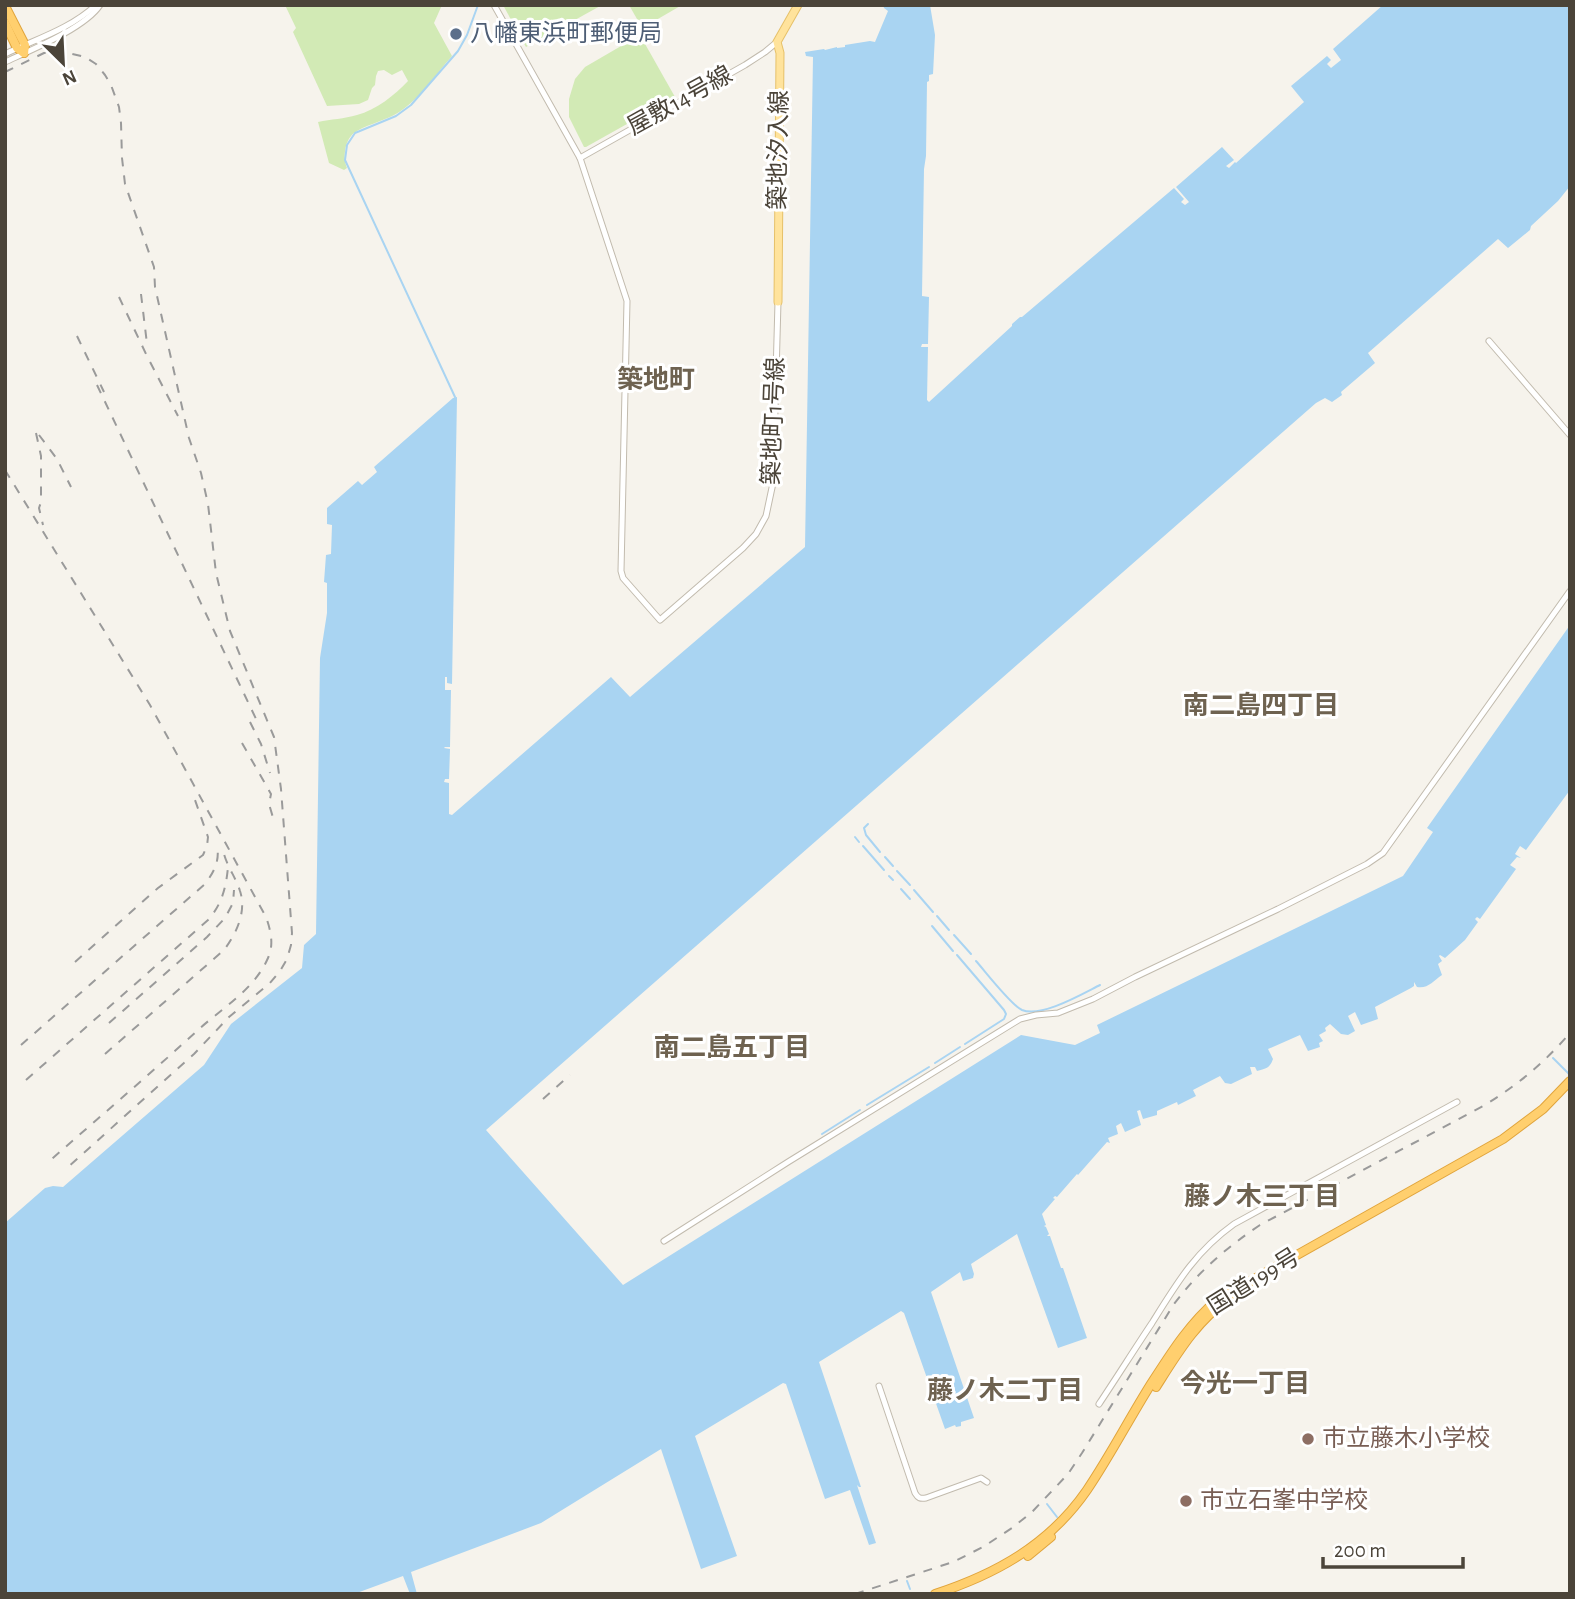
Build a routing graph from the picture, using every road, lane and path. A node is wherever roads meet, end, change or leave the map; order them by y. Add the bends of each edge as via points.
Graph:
1 (98, 5) edge
2 (494, 5) edge
3 (798, 5) edge
4 (5, 6) edge
5 (5, 23) edge
6 (777, 41) junction
7 (22, 49) junction
8 (5, 54) edge
9 (5, 62) edge
10 (580, 158) junction
11 (778, 302) joint
12 (1489, 341) dead end
13 (1570, 435) edge
14 (1570, 591) edge
15 (1570, 1081) edge
16 (1570, 1087) edge
17 (1457, 1101) dead end
18 (664, 1241) dead end
19 (878, 1386) dead end
20 (1099, 1404) dead end
21 (987, 1482) dead end
22 (934, 1594) edge
23 (950, 1594) edge

1 - 7 street via 83,22
2 - 10 street
3 - 6 main road
4 - 7 highway
5 - 7 highway
6 - 10 street, 屋敷14号線 via 744,65
6 - 11 main road, 築地汐入線
7 - 8 street
7 - 9 street
10 - 11 street, 築地町1号線 via 627,301 621,571 660,620 743,548 766,516 773,483
12 - 13 street
14 - 18 street via 1384,853 1093,999 1058,1013 1020,1019
15 - 22 highway, 国道199号 via 1503,1139 1217,1300 1185,1332 1072,1509 1019,1557
16 - 23 highway, 国道199号 via 1505,1144 1220,1304 1189,1336 1076,1511 1040,1548 995,1576
17 - 20 street via 1234,1224 1205,1247 1183,1273
19 - 21 street via 920,1499 981,1478

